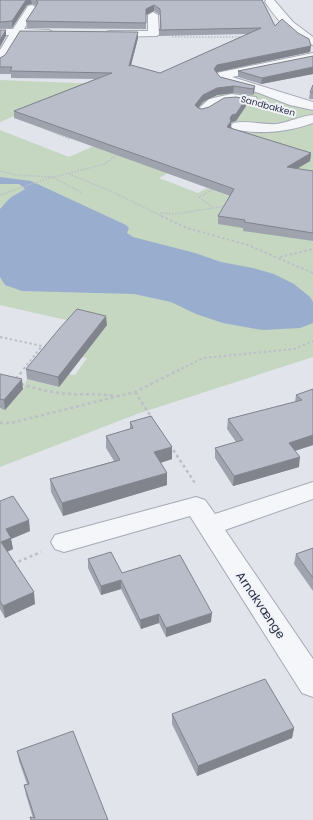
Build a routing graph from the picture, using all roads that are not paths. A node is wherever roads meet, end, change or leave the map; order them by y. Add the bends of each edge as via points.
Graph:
1 (270, 2) dead end
2 (32, 8) dead end
3 (152, 15) edge
4 (0, 32) edge
5 (16, 33) junction
6 (62, 34) edge
7 (101, 34) edge
8 (313, 42) edge
9 (313, 57) edge
10 (0, 59) edge
11 (203, 111) edge
12 (313, 115) edge
13 (238, 126) dead end
14 (313, 490) edge
15 (202, 516) junction
16 (64, 542) road end
17 (313, 684) edge

1 - 8 street via 279,16
2 - 5 street
3 - 7 street via 152,34
4 - 5 street
5 - 6 street
5 - 10 street
9 - 12 street via 221,76 295,102
11 - 12 street, Sandbakken via 214,100 241,98
12 - 13 street, Sandbakken via 290,127
14 - 15 street
15 - 16 street
15 - 17 street, Arnakvænge

